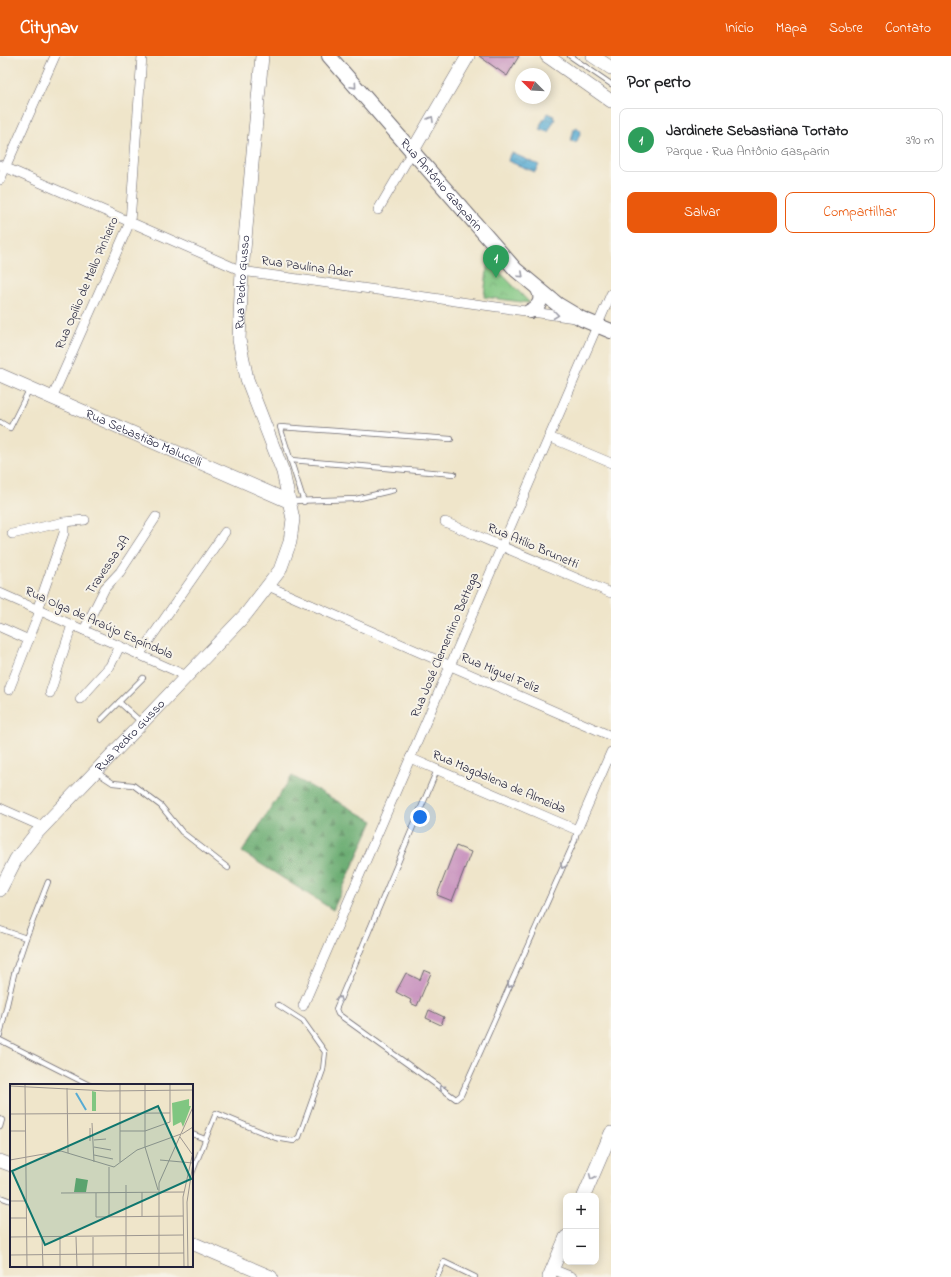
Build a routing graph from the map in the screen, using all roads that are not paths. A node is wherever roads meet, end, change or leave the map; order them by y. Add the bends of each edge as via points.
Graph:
1 (54, 56) edge
2 (142, 56) edge
3 (262, 56) edge
4 (329, 56) edge
5 (468, 56) edge
6 (547, 56) edge
7 (570, 56) edge
8 (593, 56) edge
9 (611, 68) edge
10 (611, 84) edge
11 (611, 101) edge
12 (412, 152) junction
13 (3, 167) edge
14 (0, 180) edge
15 (378, 210) dead end
16 (130, 222) junction
17 (242, 271) junction
18 (538, 289) junction
19 (611, 294) edge
20 (530, 312) junction
21 (582, 319) junction
22 (598, 326) junction
23 (611, 331) edge
24 (0, 375) edge
25 (30, 388) junction
26 (52, 398) junction
27 (0, 422) edge
28 (274, 429) junction
29 (549, 437) junction
30 (450, 439) dead end
31 (291, 460) junction
32 (611, 463) edge
33 (454, 474) dead end
34 (394, 490) dead end
35 (288, 501) junction
36 (304, 502) junction
37 (156, 517) dead end
38 (85, 520) dead end
39 (64, 522) junction
40 (445, 522) dead end
41 (225, 532) dead end
42 (12, 534) dead end
43 (502, 546) junction
44 (268, 586) junction
45 (0, 593) edge
46 (611, 593) edge
47 (38, 610) junction
48 (72, 625) junction
49 (0, 628) edge
50 (84, 630) junction
51 (29, 640) junction
52 (120, 646) junction
53 (140, 655) junction
54 (450, 666) junction
55 (187, 676) junction
56 (143, 678) dead end
57 (9, 690) dead end
58 (50, 693) dead end
59 (80, 699) dead end
60 (120, 702) junction
61 (101, 720) dead end
62 (142, 724) junction
63 (611, 736) edge
64 (611, 752) edge
65 (410, 758) junction
66 (437, 770) junction
67 (96, 772) junction
68 (0, 808) edge
69 (43, 827) junction
70 (577, 830) junction
71 (228, 868) dead end
72 (48, 882) dead end
73 (0, 890) edge
74 (0, 929) edge
75 (26, 938) junction
76 (278, 1004) dead end
77 (303, 1006) dead end
78 (0, 1036) edge
79 (0, 1040) edge
80 (87, 1084) edge
81 (0, 1119) edge
82 (0, 1127) edge
83 (611, 1133) edge
84 (193, 1134) edge
85 (205, 1139) junction
86 (608, 1148) edge
87 (0, 1161) edge
88 (10, 1165) edge
89 (193, 1170) edge
90 (586, 1193) edge
91 (0, 1197) edge
92 (10, 1202) edge
93 (193, 1244) edge
94 (563, 1244) edge
95 (247, 1272) edge
96 (551, 1273) edge
97 (271, 1277) edge
98 (437, 1277) edge
99 (475, 1277) edge
100 (572, 1277) edge

1 - 13 street
2 - 16 street, Rua Opílio de Mello Pinheiro
3 - 17 main road, Rua Pedro Gusso
4 -> 12 main road, Rua Antônio Gasparin
12 -> 5 main road
6 - 11 main road
7 - 10 lane
8 - 9 main road
12 - 15 street
12 -> 18 main road, Rua Antônio Gasparin via 505,259
13 - 14 street
13 - 16 street, Rua Paulina Ader
16 - 17 street, Rua Paulina Ader
16 - 26 street, Rua Opílio de Mello Pinheiro
17 - 20 street, Rua Paulina Ader
17 - 28 main road, Rua Pedro Gusso via 239,321 242,360 247,379
18 - 20 main road via 540,302
18 - 21 main road, Rua Antônio Gasparin
19 - 22 street, Rua José Clementino Bettega
20 -> 21 street, Rua Paulina Ader
21 - 22 main road, Rua Antônio Gasparin
22 - 23 main road, Rua Antônio Gasparin
22 - 29 street, Rua José Clementino Bettega
24 - 25 main road, Rua Sebastião Malucelli
25 - 26 main road, Rua Sebastião Malucelli
25 - 27 lane via 10,428
26 - 35 main road, Rua Sebastião Malucelli
28 - 30 lane
28 - 31 lane
28 - 35 main road, Rua Pedro Gusso
29 - 32 street
29 - 43 street, Rua José Clementino Bettega
31 - 33 lane
31 - 36 lane
34 - 36 lane via 356,499
35 - 36 lane
35 - 44 main road, Rua Pedro Gusso
37 - 50 street, Travessa 2A via 120,572 105,588
38 - 39 street
39 - 42 street
39 - 47 street via 64,533
40 - 43 street, Rua Atílio Brunetti
41 - 53 street
43 - 46 street, Rua Atílio Brunetti
43 - 54 street, Rua José Clementino Bettega
44 - 54 street, Rua Miguel Feliz
44 - 55 main road, Rua Pedro Gusso via 246,614
45 - 47 street, Rua Olga de Araújo Espíndola
47 - 48 street, Rua Olga de Araújo Espíndola
47 - 51 street
48 - 50 street, Rua Olga de Araújo Espíndola
48 - 58 street
49 - 51 street
50 - 52 street, Rua Olga de Araújo Espíndola
51 - 57 street
52 - 53 street, Rua Olga de Araújo Espíndola
52 - 59 street via 110,666
53 - 55 street, Rua Olga de Araújo Espíndola
54 - 63 street, Rua Miguel Feliz
54 - 65 street, Rua José Clementino Bettega
55 - 62 main road, Rua Pedro Gusso
56 - 60 lane
60 - 61 lane
60 - 62 lane
62 - 67 main road, Rua Pedro Gusso
64 - 70 street
65 - 66 street, Rua Magdalena de Almeida
65 - 77 street, Rua José Clementino Bettega
66 - 70 street, Rua Magdalena de Almeida
70 -> 66 lane via 575,840 461,1095 456,1099 338,1014 336,1009
67 - 69 main road, Rua Pedro Gusso
67 - 71 lane via 113,783 133,785 161,806 182,832
68 - 69 street
69 - 73 main road, Rua Pedro Gusso via 16,859
72 - 75 lane
74 - 75 lane
75 - 78 lane via 14,974
76 - 85 lane via 304,1021 325,1052 323,1070 298,1137 294,1141 276,1138 216,1114
79 - 80 lane
81 - 82 lane
83 - 86 main road
84 - 85 lane
85 - 89 lane
86 -> 90 main road
87 - 88 main road
91 - 92 lane
93 - 95 main road
94 - 96 main road
95 - 97 main road
96 - 100 street
98 - 99 lane via 444,1262

